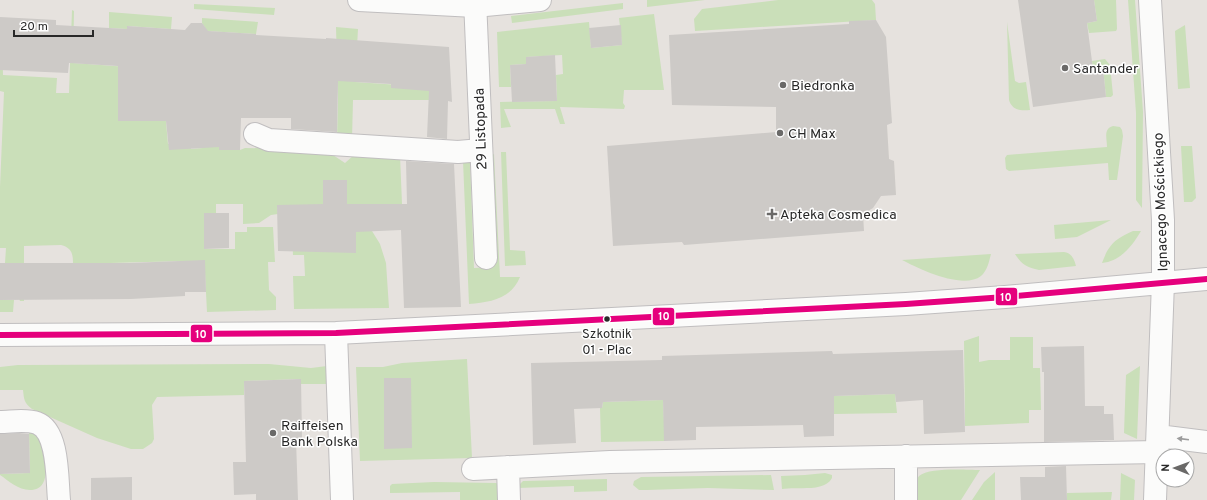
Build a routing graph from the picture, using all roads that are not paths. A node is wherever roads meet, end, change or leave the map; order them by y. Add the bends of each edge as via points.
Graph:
1 (359, 0) edge
2 (540, 0) edge
3 (1150, 0) edge
4 (475, 3) edge
5 (255, 134) dead end
6 (481, 150) junction
7 (486, 258) dead end
8 (1207, 279) edge
9 (1163, 282) junction
10 (336, 333) junction
11 (0, 335) edge
12 (0, 422) edge
13 (1207, 442) edge
14 (1158, 444) junction
15 (906, 456) junction
16 (508, 467) junction
17 (472, 469) dead end
18 (58, 500) edge
19 (342, 500) edge
20 (509, 500) edge
21 (906, 500) edge
22 (1155, 500) edge

1 - 4 street
2 - 4 street
3 - 9 street, Ignacego Mościckiego via 1163,220
4 - 6 street, 29 Listopada
5 - 6 street via 269,140 458,152
6 - 7 street, 29 Listopada
8 - 9 street
9 - 10 street via 906,304
9 - 14 street, Ignacego Mościckiego
10 - 11 street
10 - 19 street
12 - 18 street via 37,423 50,435 55,456
13 -> 14 street
14 - 15 street
14 - 22 street, Ignacego Mościckiego
15 - 16 street via 610,462
15 - 21 street
16 - 17 street
16 - 20 street

